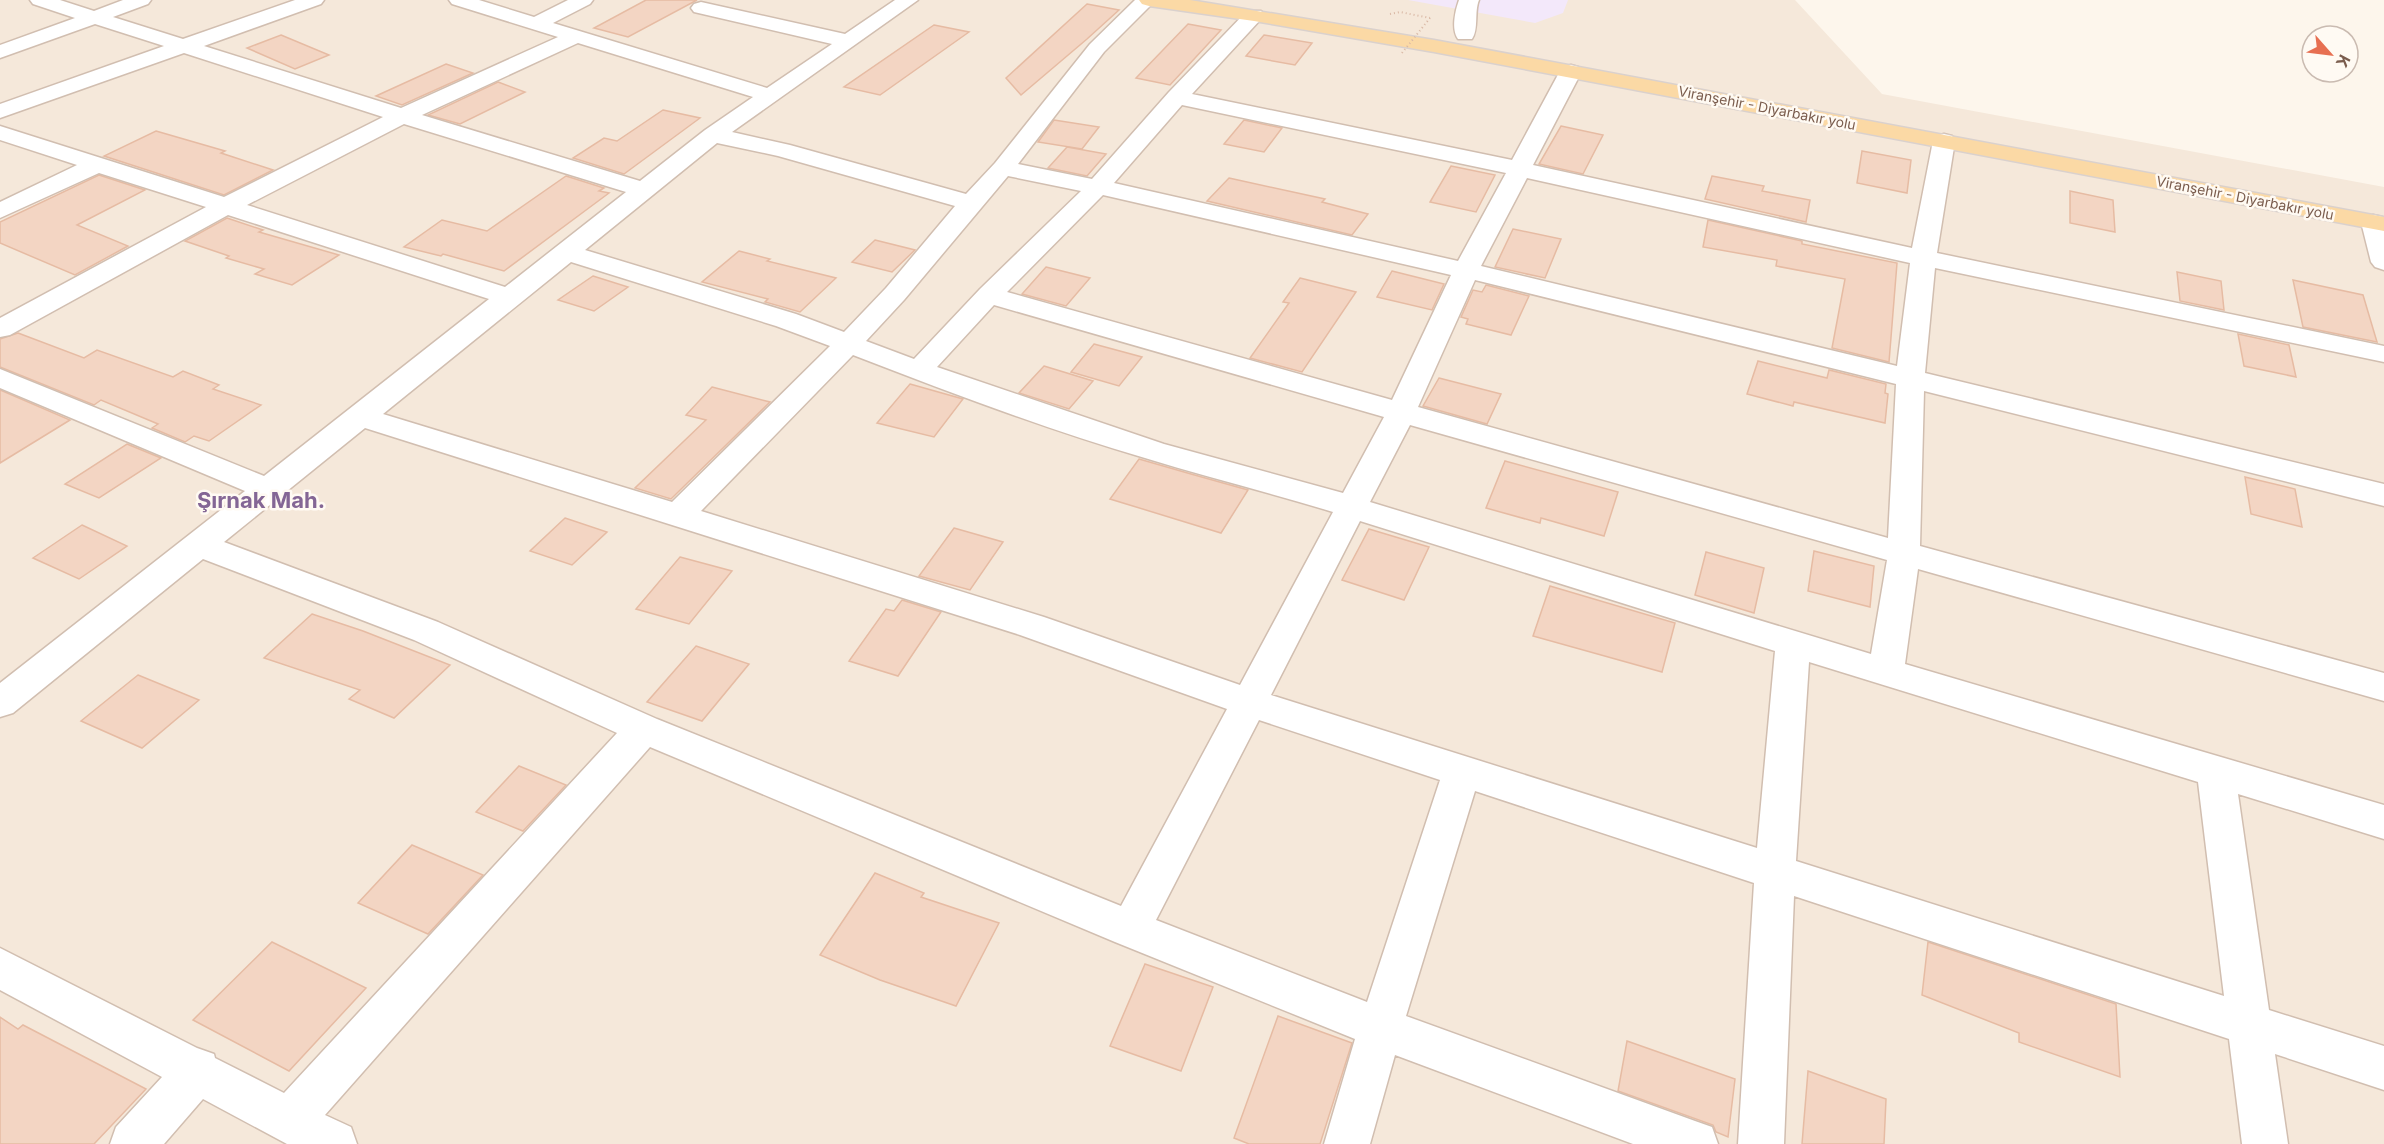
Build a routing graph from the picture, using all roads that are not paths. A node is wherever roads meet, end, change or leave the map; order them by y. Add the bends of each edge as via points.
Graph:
1 (40, 0) edge
2 (141, 0) edge
3 (314, 0) edge
4 (459, 0) edge
5 (583, 0) edge
6 (1147, 0) edge
7 (1470, 0) edge
8 (905, 1) edge
9 (701, 8) dead end
10 (1260, 8) edge
11 (95, 17) junction
12 (535, 24) junction
13 (1465, 35) junction
14 (576, 36) junction
15 (847, 41) junction
16 (181, 46) junction
17 (0, 52) edge
18 (1571, 71) junction
19 (769, 95) junction
20 (1178, 97) junction
21 (0, 111) edge
22 (402, 116) junction
23 (0, 133) edge
24 (712, 135) junction
25 (1944, 141) junction
26 (97, 165) junction
27 (1003, 168) junction
28 (1520, 170) junction
29 (1098, 187) junction
30 (643, 190) junction
31 (971, 203) junction
32 (226, 206) junction
33 (0, 210) edge
34 (2380, 217) edge
35 (566, 252) junction
36 (1923, 258) junction
37 (2384, 262) edge
38 (1466, 271) junction
39 (989, 295) junction
40 (508, 297) junction
41 (0, 329) edge
42 (850, 344) junction
43 (2384, 354) edge
44 (919, 370) junction
45 (0, 378) edge
46 (1910, 379) junction
47 (1401, 413) junction
48 (359, 416) junction
49 (268, 489) junction
50 (2384, 495) edge
51 (1352, 507) junction
52 (677, 516) junction
53 (200, 545) junction
54 (1904, 554) junction
55 (1793, 644) junction
56 (1886, 672) junction
57 (2384, 687) edge
58 (1248, 702) junction
59 (0, 703) edge
60 (644, 729) junction
61 (1462, 771) junction
62 (2216, 771) junction
63 (2384, 822) edge
64 (1775, 871) junction
65 (1130, 929) junction
66 (0, 968) edge
67 (2250, 1025) junction
68 (1380, 1028) junction
69 (2384, 1068) edge
70 (198, 1070) junction
71 (289, 1121) junction
72 (133, 1144) edge
73 (334, 1144) edge
74 (1347, 1144) edge
75 (1695, 1144) edge
76 (1761, 1144) edge
77 (2265, 1144) edge

1 - 11 street
2 - 11 street
3 - 16 street
4 - 12 street
5 - 12 street
6 - 10 main road, Viranşehir - Diyarbakır yolu
6 - 27 street via 1098,48
7 - 13 street via 1465,10
8 - 15 street
9 - 15 street
10 - 13 main road, Viranşehir - Diyarbakır yolu
10 - 18 main road, Viranşehir - Diyarbakır yolu
10 - 20 street
11 - 16 street
11 - 17 street
12 - 14 street
13 - 34 main road, Viranşehir - Diyarbakır yolu
14 - 19 street
14 - 22 street
15 - 19 street
16 - 21 street
16 - 22 street
18 - 25 main road, Viranşehir - Diyarbakır yolu
18 - 28 street
19 - 24 street
20 - 28 street
20 - 29 street
22 - 30 street
22 - 32 street
23 - 26 street
24 - 30 street
24 - 31 street via 782,150
25 - 34 main road, Viranşehir - Diyarbakır yolu
25 - 36 street
26 - 32 street
26 - 33 street
27 - 29 street
27 - 31 street
28 - 36 street
28 - 38 street
29 - 38 street
29 - 39 street
30 - 35 street
31 - 42 street
32 - 40 street
32 - 41 street
34 - 37 street
35 - 40 street
35 - 42 street via 786,320
36 - 43 street
36 - 46 street
38 - 46 street
38 - 47 street
39 - 44 street
39 - 47 street
40 - 48 street
42 - 44 street
42 - 52 street
44 - 51 street via 1155,451
45 - 49 street
46 - 50 street
46 - 54 street
47 - 51 street
47 - 54 street
48 - 49 street
48 - 52 street
49 - 53 street
51 - 55 street
51 - 58 street
52 - 58 street via 1032,626
53 - 59 street
53 - 60 street via 426,631
54 - 56 street
54 - 57 street
55 - 56 street
55 - 64 street
56 - 62 street
58 - 61 street
58 - 65 street
60 - 65 street
60 - 71 street
61 - 64 street
61 - 68 street
62 - 63 street
62 - 67 street
64 - 67 street
64 - 76 street
65 - 68 street
66 - 70 street
67 - 69 street
67 - 77 street
68 - 74 street
68 - 75 street
70 - 71 street
70 - 72 street
71 - 73 street

